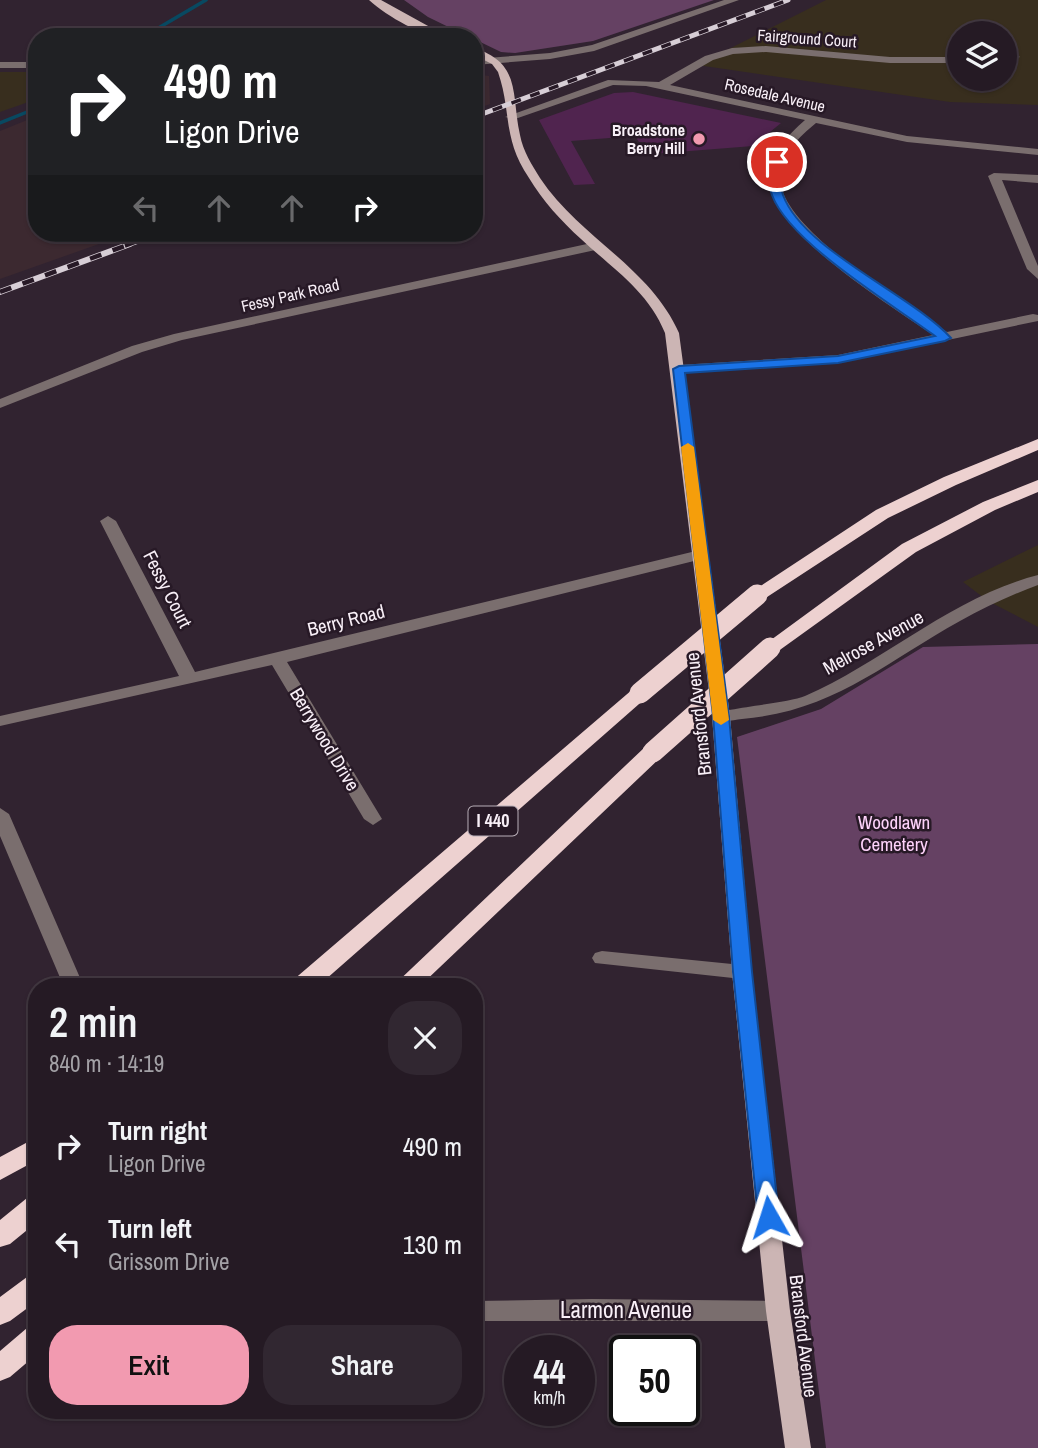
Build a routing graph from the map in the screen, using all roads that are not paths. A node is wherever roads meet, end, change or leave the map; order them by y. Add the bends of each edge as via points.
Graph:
1 (374, 0) edge
2 (734, 0) edge
3 (424, 28) edge
4 (483, 55) edge
5 (947, 60) edge
6 (496, 61) junction
7 (483, 62) edge
8 (0, 65) edge
9 (28, 65) edge
10 (662, 85) junction
11 (511, 117) junction
12 (812, 120) junction
13 (1038, 152) edge
14 (987, 156) junction
15 (994, 176) junction
16 (1038, 179) edge
17 (596, 246) junction
18 (1038, 275) edge
19 (1033, 318) dead end
20 (945, 338) junction
21 (679, 369) junction
22 (0, 404) edge
23 (1038, 444) edge
24 (1038, 485) edge
25 (108, 521) dead end
26 (700, 555) junction
27 (1038, 580) edge
28 (277, 659) junction
29 (189, 678) junction
30 (721, 716) junction
31 (0, 721) edge
32 (0, 814) edge
33 (373, 819) dead end
34 (346, 950) junction
35 (602, 958) dead end
36 (742, 972) junction
37 (70, 978) edge
38 (301, 978) edge
39 (312, 978) edge
40 (414, 978) edge
41 (28, 1153) edge
42 (0, 1170) edge
43 (28, 1213) edge
44 (0, 1236) edge
45 (28, 1292) edge
46 (483, 1311) edge
47 (779, 1311) junction
48 (0, 1313) edge
49 (28, 1345) edge
50 (0, 1368) edge
51 (798, 1448) edge

1 - 3 main road
2 - 6 street via 594,48
4 - 6 main road
5 - 10 street, Fairground Court via 890,60 766,48 709,58
6 - 7 street
6 - 11 main road, Bransford Avenue via 503,73
8 - 9 street
10 - 11 street, Rosedale Avenue via 612,82
10 - 12 street, Rosedale Avenue
11 - 17 main road, Bransford Avenue via 516,142 532,175 572,225
12 - 14 street, Rosedale Avenue
12 - 20 street via 790,140 777,162 775,188 783,206 799,227 837,259
13 - 14 street, Rosedale Avenue
14 - 15 street
15 - 16 street
15 - 18 street
17 - 21 main road, Bransford Avenue via 660,306 672,333
17 - 22 street, Fessy Park Road via 179,337
19 - 20 street
20 - 21 street via 829,360
21 - 26 main road, Bransford Avenue
23 - 34 highway, I 440, bridge via 882,514 757,595
24 - 40 highway, bridge via 909,548 771,648 653,752
25 - 29 street, Fessy Court
26 - 28 street, Berry Road
26 - 30 main road, Bransford Avenue
27 - 30 street, Melrose Avenue via 988,601 810,701
28 - 29 street, Berry Road
28 - 33 street, Berrywood Drive
29 - 31 street, Berry Road
30 - 36 main road, Bransford Avenue
32 - 37 street
34 - 38 highway
34 - 39 highway, I 440
35 - 36 street
36 - 47 main road, Bransford Avenue
41 - 42 highway
43 - 44 highway
45 - 48 highway
46 - 47 street, Larmon Avenue
47 - 51 main road, Bransford Avenue
49 - 50 highway

